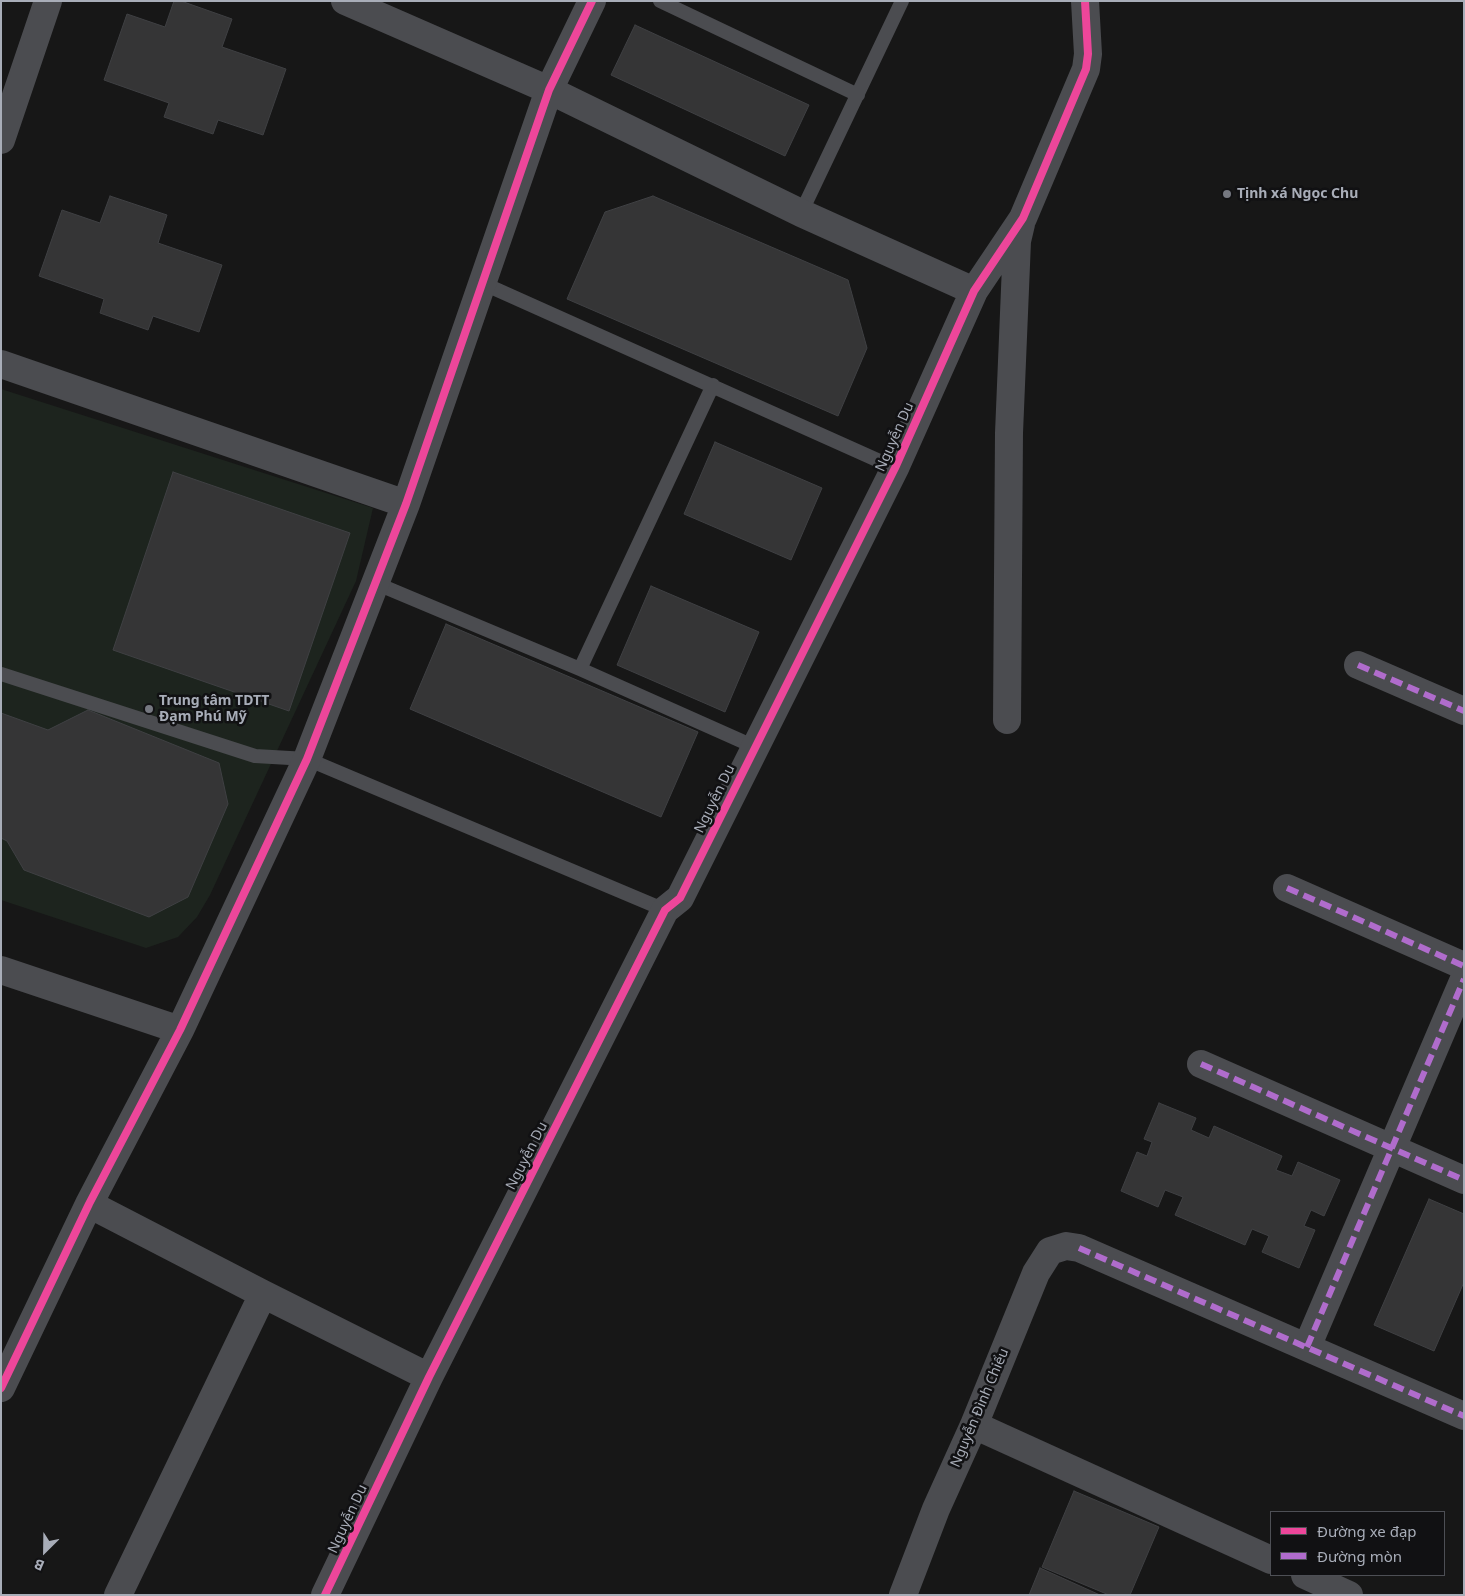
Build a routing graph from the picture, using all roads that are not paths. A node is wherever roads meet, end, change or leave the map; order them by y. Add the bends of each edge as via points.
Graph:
1 (48, 1) edge
2 (344, 1) edge
3 (592, 1) edge
4 (660, 1) edge
5 (902, 1) edge
6 (1085, 1) edge
7 (549, 90) junction
8 (858, 95) junction
9 (1, 140) edge
10 (801, 213) junction
11 (1023, 218) junction
12 (482, 283) junction
13 (974, 292) junction
14 (1, 364) edge
15 (713, 386) junction
16 (895, 468) junction
17 (406, 504) junction
18 (375, 583) junction
19 (1358, 665) dead end
20 (580, 669) junction
21 (1, 674) edge
22 (1464, 711) edge
23 (1007, 720) dead end
24 (755, 747) junction
25 (307, 759) junction
26 (1287, 888) dead end
27 (665, 910) junction
28 (1464, 966) edge
29 (1, 970) edge
30 (1464, 978) edge
31 (180, 1030) junction
32 (1201, 1064) dead end
33 (1392, 1148) junction
34 (1464, 1180) edge
35 (89, 1204) junction
36 (262, 1294) junction
37 (11, 1343) edge
38 (1307, 1347) junction
39 (429, 1377) junction
40 (1, 1388) edge
41 (1464, 1416) edge
42 (974, 1425) junction
43 (1270, 1560) edge
44 (1307, 1576) edge
45 (118, 1595) edge
46 (325, 1595) edge
47 (903, 1595) edge
48 (1349, 1595) edge

1 - 9 street
2 - 7 street
3 - 7 street
4 - 8 lane
5 - 8 lane
6 - 11 street, Nguyễn Du via 1086,69
7 - 10 street
7 - 12 street
8 - 10 lane
10 - 13 street
11 - 13 street, Nguyễn Du
11 - 23 street via 1017,241 1010,433
12 - 15 lane
12 - 17 street
13 - 16 street, Nguyễn Du
14 - 17 street
15 - 16 lane
15 - 20 lane
16 - 24 street, Nguyễn Du
17 - 18 street
18 - 20 lane
18 - 25 street
19 - 22 street
20 - 24 lane
21 - 25 lane via 255,756
24 - 27 street, Nguyễn Du via 680,898
25 - 27 lane
25 - 31 street
26 - 28 street
27 - 39 street, Nguyễn Du
29 - 31 street
30 - 33 street
31 - 35 street
32 - 33 street
33 - 34 street
33 - 38 street
35 - 36 street
35 - 37 street
36 - 39 street
36 - 45 street
37 - 40 street
38 - 41 street
38 - 42 street, Nguyễn Đình Chiểu via 1080,1248 1066,1246 1050,1251 1036,1272
39 - 46 street, Nguyễn Du
42 - 43 street
42 - 47 street, Nguyễn Đình Chiểu via 936,1509
44 - 48 street

